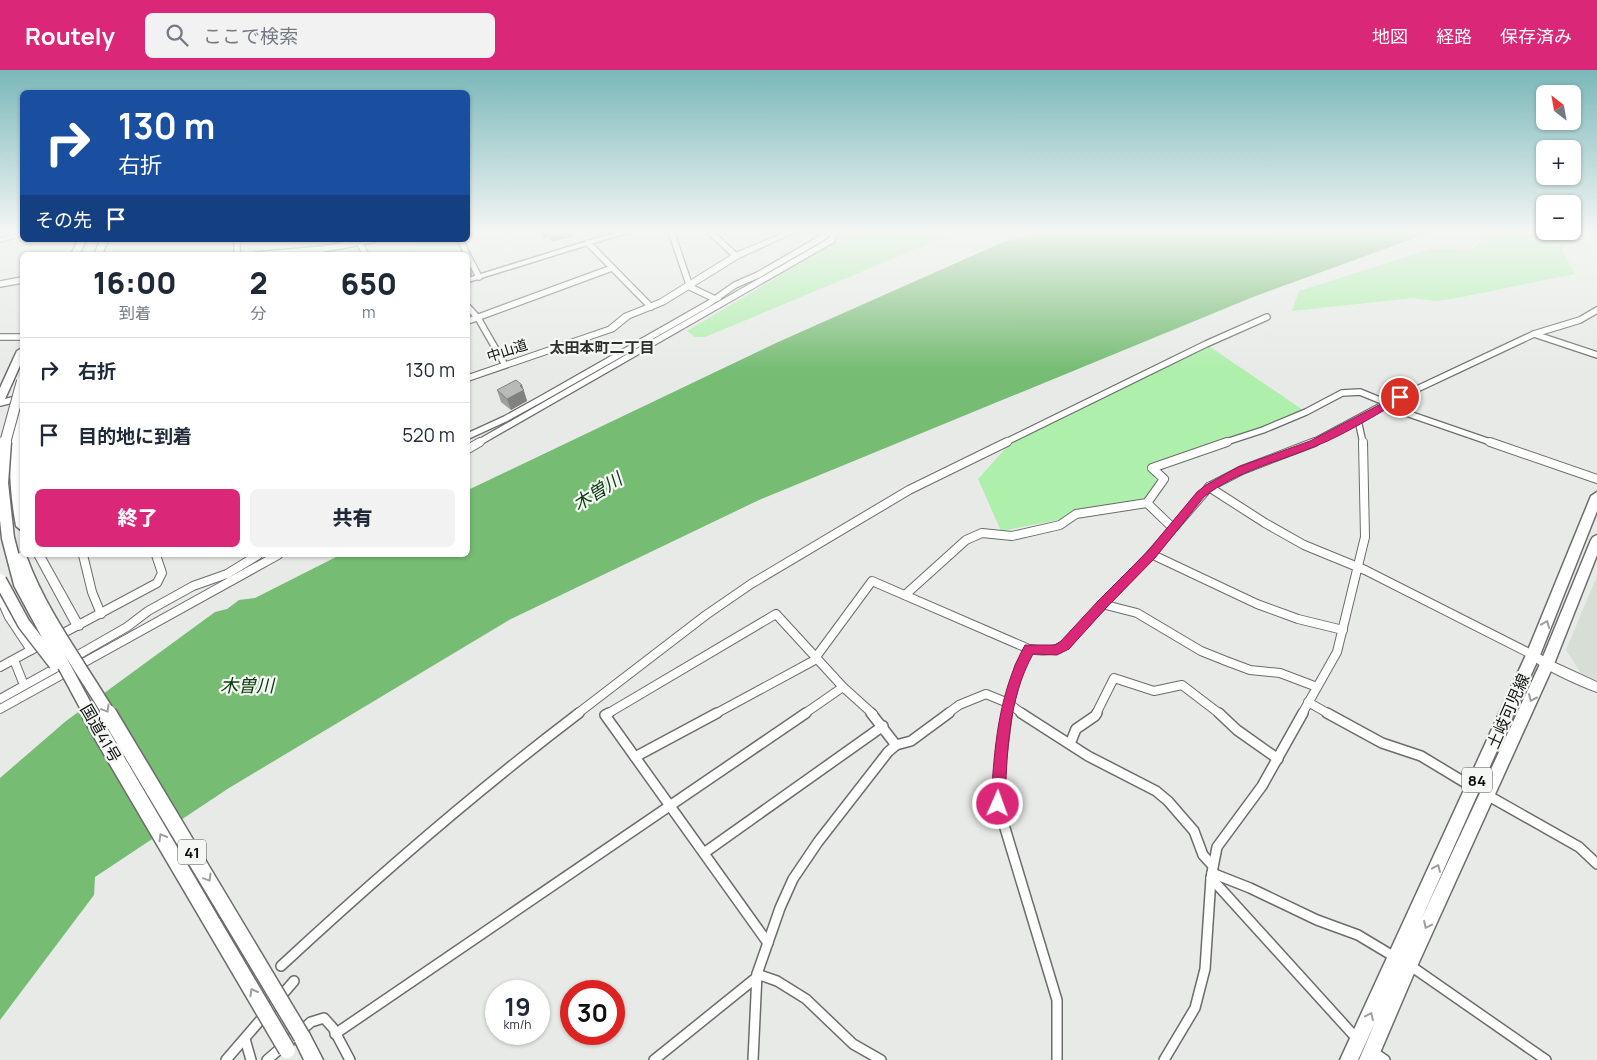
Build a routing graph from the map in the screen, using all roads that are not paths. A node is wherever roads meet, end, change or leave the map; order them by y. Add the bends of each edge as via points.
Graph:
1 (479, 277) edge
2 (587, 277) edge
3 (621, 277) edge
4 (686, 277) edge
5 (702, 277) edge
6 (753, 277) edge
7 (767, 277) edge
8 (470, 279) edge
9 (20, 280) edge
10 (0, 284) edge
11 (755, 284) junction
12 (689, 285) junction
13 (715, 299) junction
14 (651, 307) junction
15 (470, 309) edge
16 (1597, 310) edge
17 (1267, 317) dead end
18 (478, 318) junction
19 (470, 320) edge
20 (1534, 334) junction
21 (0, 337) edge
22 (20, 337) edge
23 (20, 355) edge
24 (1597, 355) edge
25 (505, 366) junction
26 (470, 377) edge
27 (20, 387) edge
28 (20, 396) edge
29 (20, 398) edge
30 (0, 399) edge
31 (0, 403) edge
32 (1385, 404) junction
33 (20, 415) edge
34 (1358, 420) junction
35 (470, 435) edge
36 (20, 437) edge
37 (470, 448) edge
38 (0, 449) edge
39 (18, 453) edge
40 (0, 463) edge
41 (14, 472) junction
42 (20, 475) edge
43 (0, 476) edge
44 (1597, 480) edge
45 (1209, 487) junction
46 (1597, 496) edge
47 (20, 503) edge
48 (1147, 503) junction
49 (1173, 528) junction
50 (1597, 540) edge
51 (20, 551) edge
52 (1152, 554) junction
53 (22, 557) edge
54 (30, 557) edge
55 (40, 557) edge
56 (83, 557) edge
57 (157, 557) edge
58 (255, 557) edge
59 (274, 557) edge
60 (1357, 568) junction
61 (0, 580) edge
62 (905, 595) junction
63 (0, 597) edge
64 (1102, 604) junction
65 (101, 614) junction
66 (78, 626) junction
67 (1344, 630) junction
68 (1029, 649) junction
69 (31, 650) junction
70 (1534, 655) junction
71 (816, 656) junction
72 (14, 660) junction
73 (1547, 664) junction
74 (0, 667) edge
75 (81, 667) junction
76 (24, 684) junction
77 (74, 687) junction
78 (844, 687) junction
79 (1317, 687) junction
80 (1597, 687) edge
81 (0, 698) edge
82 (1308, 702) junction
83 (1008, 703) junction
84 (0, 709) edge
85 (883, 726) junction
86 (1070, 744) junction
87 (896, 745) junction
88 (635, 757) junction
89 (1278, 759) junction
90 (1481, 792) junction
91 (670, 805) junction
92 (704, 853) junction
93 (1597, 864) edge
94 (1212, 872) junction
95 (768, 943) junction
96 (1403, 962) junction
97 (280, 966) dead end
98 (757, 976) junction
99 (294, 981) dead end
100 (336, 1034) junction
101 (245, 1039) junction
102 (1358, 1040) junction
103 (290, 1055) edge
104 (1372, 1057) edge
105 (226, 1060) edge
106 (251, 1060) edge
107 (267, 1060) edge
108 (314, 1060) edge
109 (350, 1060) edge
110 (654, 1060) edge
111 (754, 1060) edge
112 (881, 1060) edge
113 (1057, 1060) edge
114 (1164, 1060) edge
115 (1349, 1060) edge
116 (1385, 1060) edge
117 (1546, 1060) edge

1 - 8 main road
2 - 18 street
3 - 14 street
4 - 12 street
5 - 12 street, 中山道
6 - 13 street
7 - 11 street
9 - 10 street
11 - 13 street
11 - 37 street
12 - 13 street
12 - 14 street, 中山道
13 - 35 street via 543,398
14 - 25 street, 中山道 via 627,316 611,329
15 - 18 street
16 - 20 street via 1580,320
17 - 97 street via 910,490 751,584 539,743 363,890
18 - 19 street
18 - 25 street
20 - 24 street
20 - 32 street
21 - 22 street
23 - 30 main road
25 - 26 street, 中山道
27 - 77 main road, 国道41号 / 41, bridge via 3,452 6,524 20,584
28 - 51 main road, 国道41号 / 41, bridge via 7,457 11,521
29 - 31 street
32 - 34 street
32 - 44 street
32 - 48 street via 1360,392 1342,393 1263,430 1154,466 1152,468 1164,479
33 - 38 main road
34 - 45 street via 1313,443 1242,470
34 - 60 street via 1364,465 1365,537
36 - 39 main road
39 - 40 main road
39 - 41 main road
39 - 43 main road
41 - 42 street
41 - 47 main road
45 - 49 street
45 - 60 street via 1269,526
70 -> 46 main road, 土岐可児線 / 84
48 - 49 street
48 - 62 street via 1076,514 1060,525 1012,536 982,533 966,540
49 - 52 street
50 - 73 main road, 土岐可児線 / 84
52 - 64 street
52 - 67 street via 1257,604 1298,619
53 - 75 main road, 国道41号 / 41, bridge via 30,585 56,633
54 - 75 main road, bridge via 37,582
55 - 66 street
56 - 65 street
57 - 65 street via 163,573 160,580
58 - 76 street via 226,574 193,586
59 - 84 street
60 - 67 street
60 - 70 street
61 - 77 main road, bridge via 24,624
62 - 68 street
62 - 71 street via 872,582
63 - 69 street
64 - 68 street via 1057,650
64 - 79 street via 1137,613 1201,651 1226,661 1250,670 1280,673
65 - 66 street
66 - 69 street
67 - 79 street via 1337,652
68 - 83 street via 1019,667
69 - 72 street
70 - 73 street
70 - 90 main road, 土岐可児線 / 84
71 - 78 street
71 - 88 street via 813,661
71 - 88 street via 776,614 605,716
72 - 74 street
72 - 76 street
73 - 80 street
73 -> 90 main road, 土岐可児線 / 84
75 -> 108 main road, 国道41号 / 41, bridge
76 - 81 street
103 -> 77 main road, 国道41号 / 41, bridge
78 - 85 street
78 - 91 street
79 - 82 street
82 - 89 street
82 - 90 street via 1382,743 1421,756
83 - 86 street
83 - 87 street via 986,694 978,696 959,705 911,741
83 - 113 street via 998,804 1057,1000
85 - 87 street
85 - 92 street
86 - 89 street via 1076,729 1095,716 1114,678 1154,691 1182,685 1236,730
86 - 94 street via 1156,791 1168,801 1194,831
87 - 95 street via 829,827 792,879
88 - 91 street
89 - 94 street via 1245,812 1217,847
90 - 93 street via 1579,847
90 - 96 main road, 土岐可児線 / 84
91 - 92 street
91 - 100 street
92 - 95 street
94 - 96 street via 1358,935
94 - 102 street
94 - 114 street via 1204,969 1195,1008
95 - 98 street
102 -> 96 main road, 土岐可児線 / 84
96 - 104 main road, 土岐可児線 / 84
96 - 117 street
98 - 110 street
98 - 111 street
98 - 112 street via 777,981 806,999 853,1044
99 - 101 street
100 - 107 street via 324,1018 311,1022
100 - 109 street
101 - 105 street
101 - 106 street
102 - 115 main road, 土岐可児線 / 84
104 - 116 street

